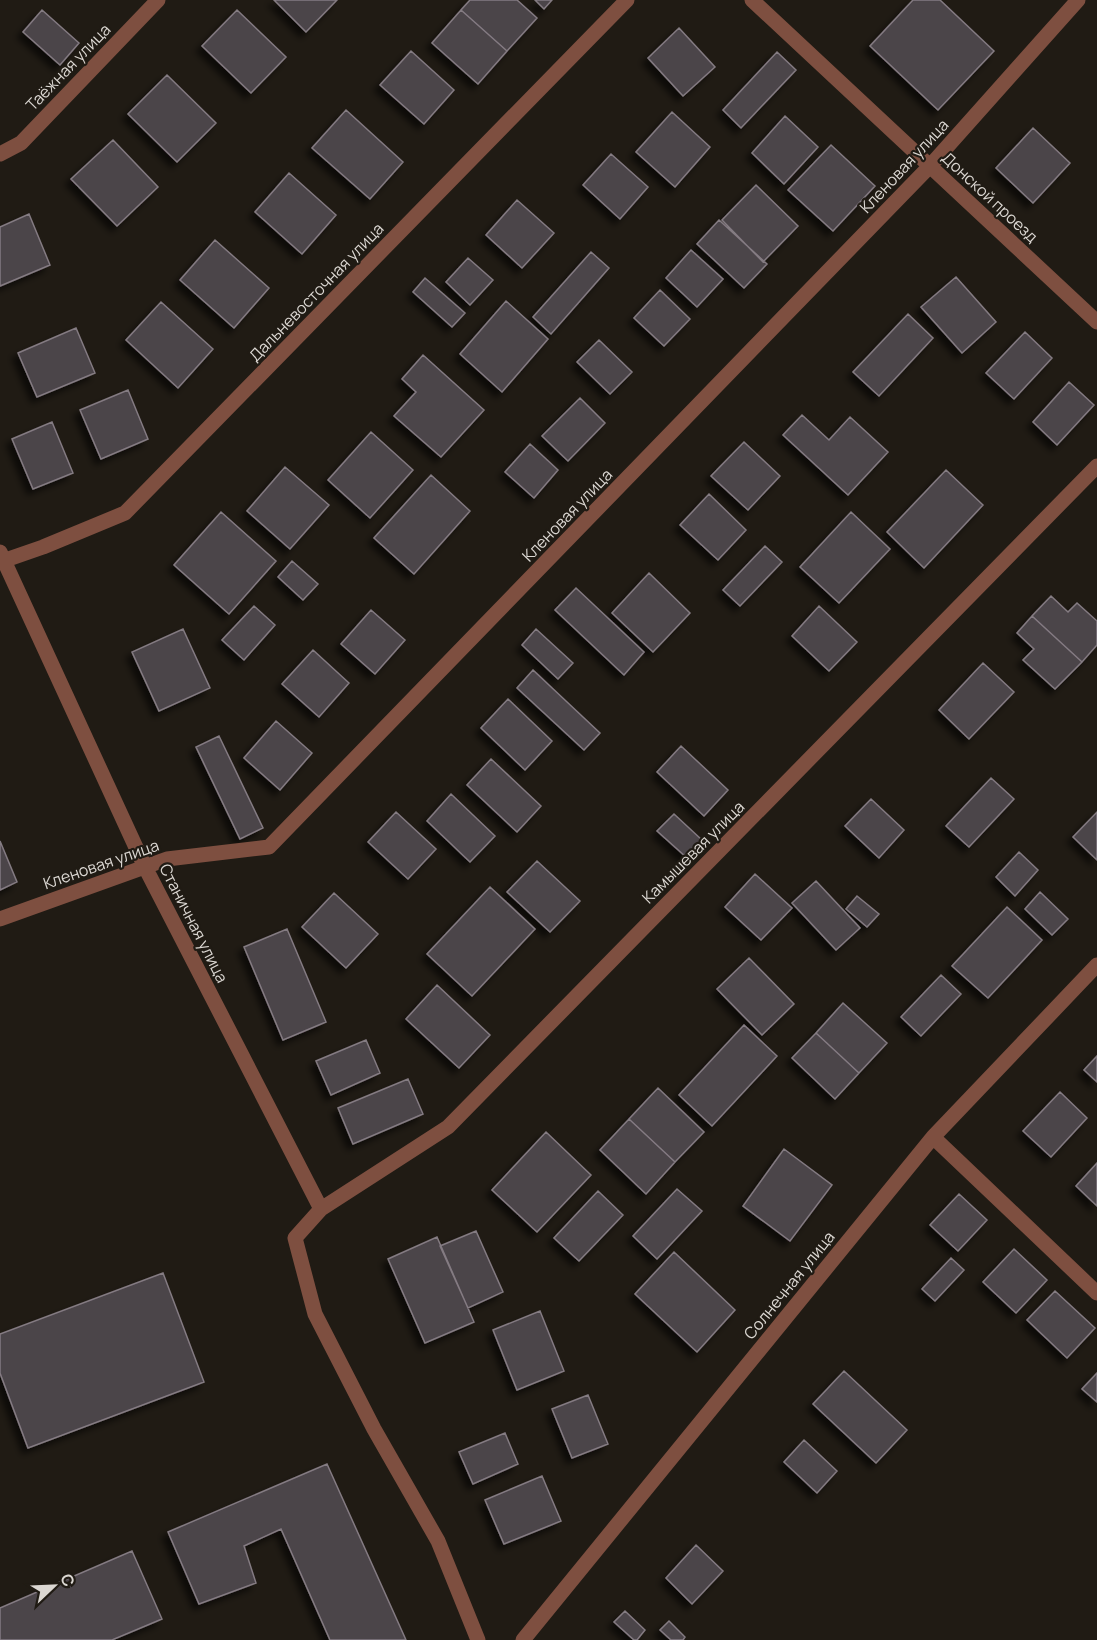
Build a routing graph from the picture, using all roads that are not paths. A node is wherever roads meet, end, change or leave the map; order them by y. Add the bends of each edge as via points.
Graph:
1 (158, 0) edge
2 (627, 0) edge
3 (752, 0) edge
4 (1078, 0) edge
5 (0, 154) edge
6 (930, 166) junction
7 (1097, 322) edge
8 (1097, 466) edge
9 (1, 558) edge
10 (145, 867) junction
11 (0, 919) edge
12 (1097, 965) edge
13 (933, 1137) junction
14 (321, 1209) junction
15 (1097, 1293) edge
16 (478, 1640) edge
17 (523, 1640) edge

1 - 5 street, Таёжная улица via 21,142
2 - 9 street, Дальневосточная улица via 126,513 43,547
3 - 6 street, Донской проезд
4 - 6 street, Кленовая улица
6 - 7 street, Донской проезд
6 - 10 street, Кленовая улица via 269,847 167,859
8 - 14 street, Камышевая улица via 448,1127
9 - 10 street, Станичная улица
10 - 11 street, Кленовая улица
10 - 14 street, Станичная улица
12 - 13 street, Солнечная улица
13 - 15 street
13 - 17 street, Солнечная улица
14 - 16 street, Камышевая улица via 295,1238 315,1314 438,1541

